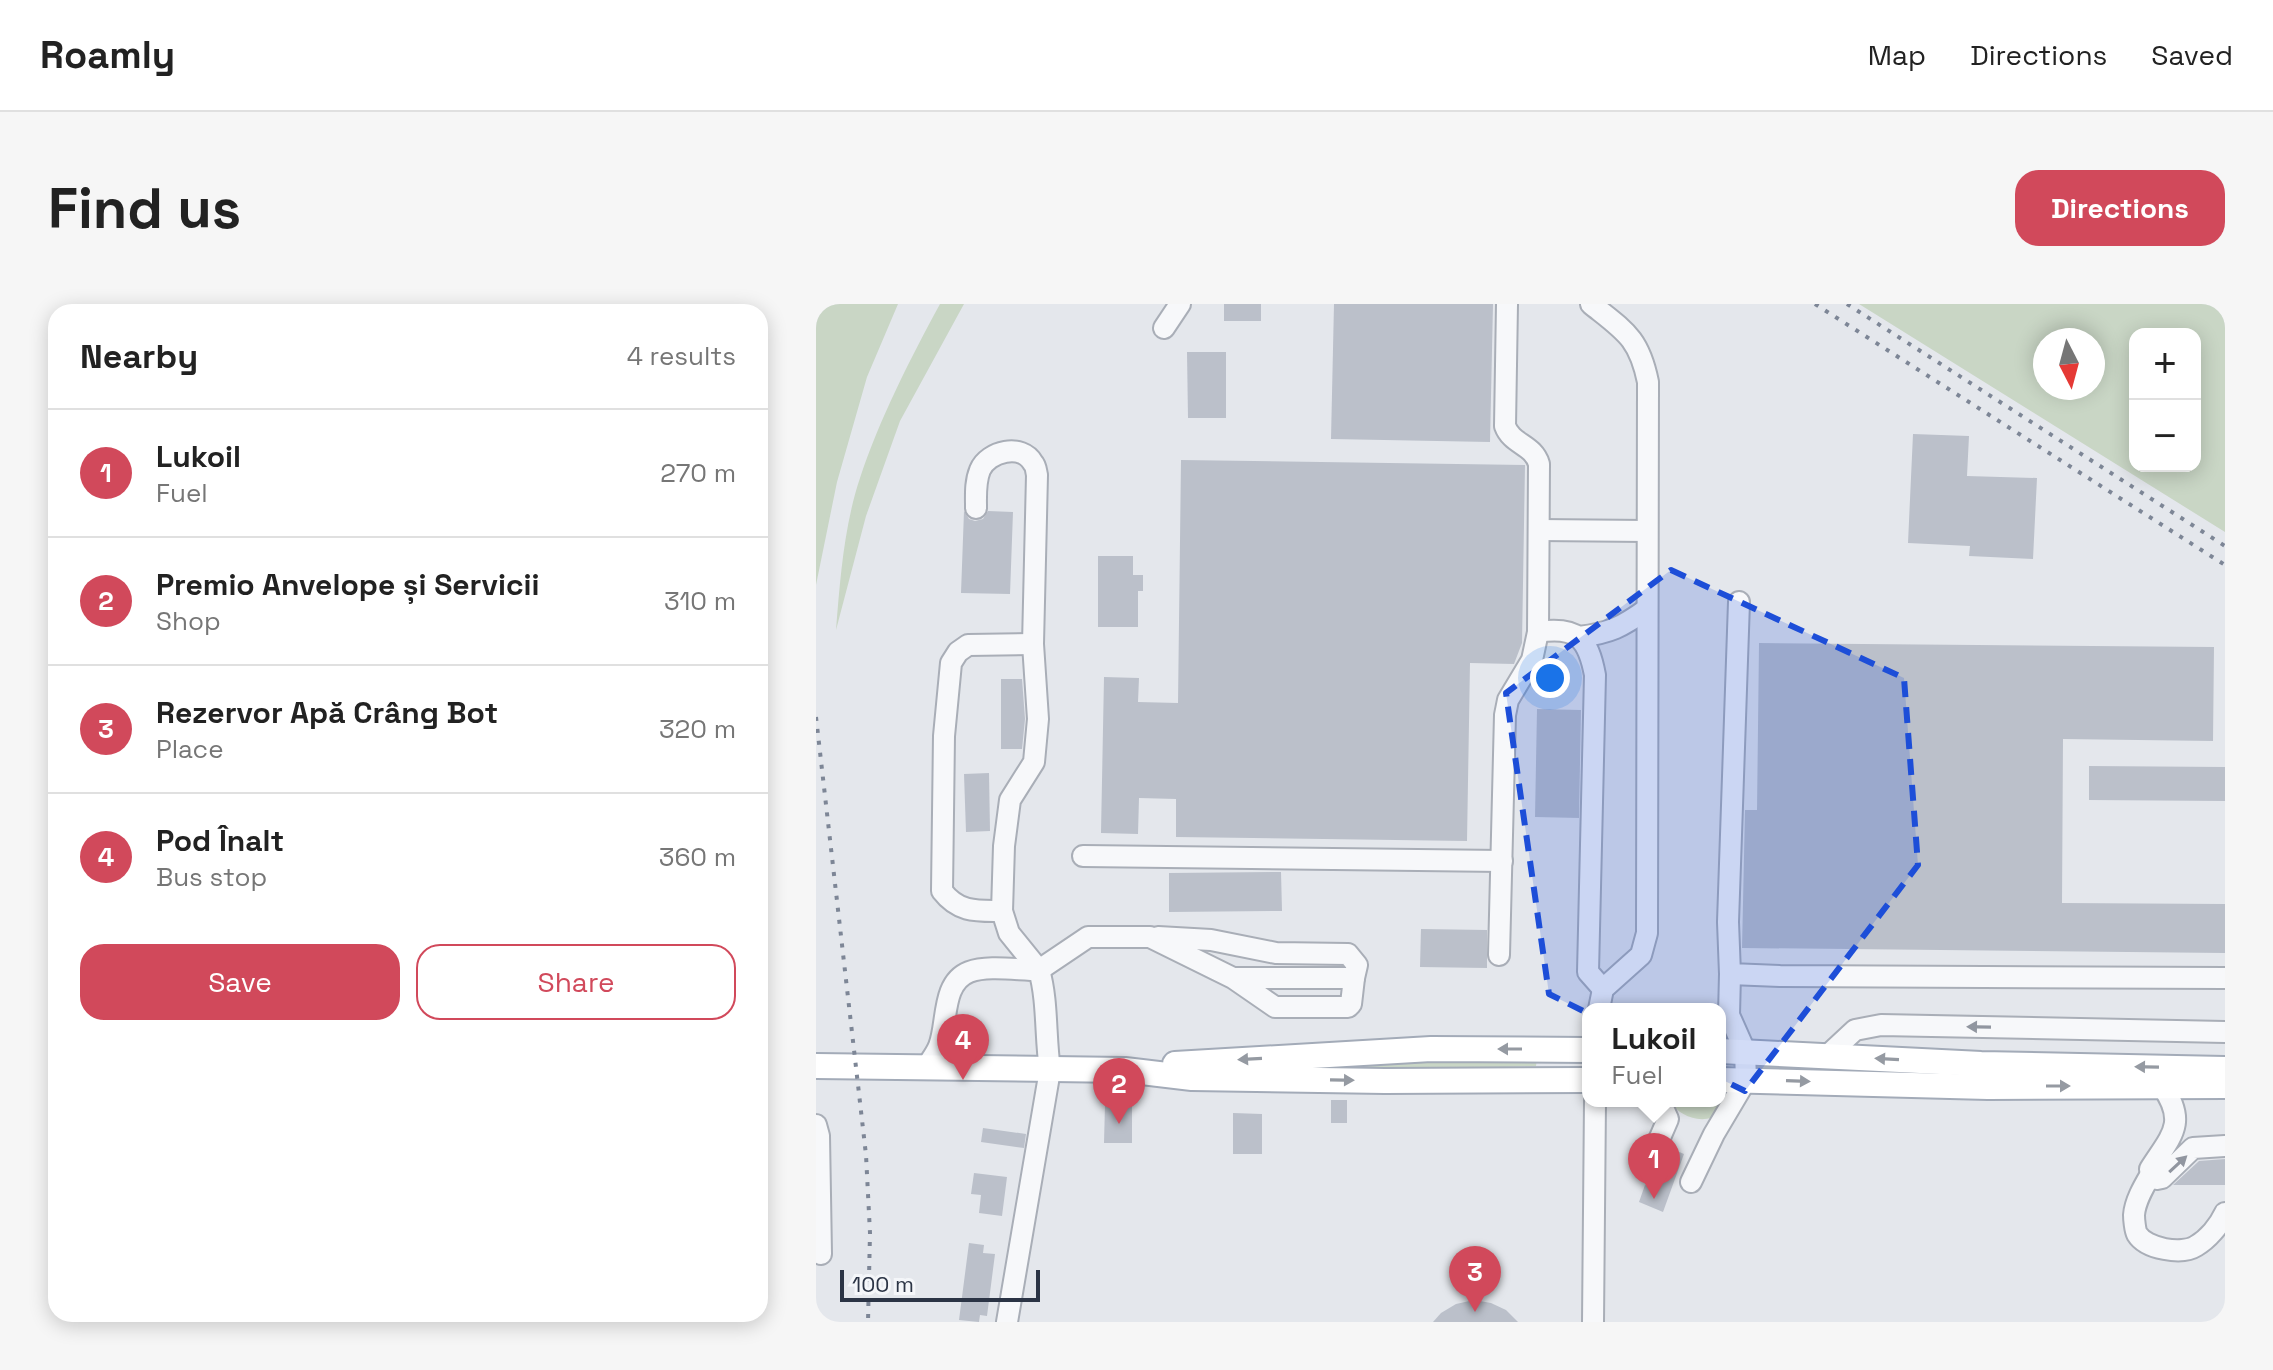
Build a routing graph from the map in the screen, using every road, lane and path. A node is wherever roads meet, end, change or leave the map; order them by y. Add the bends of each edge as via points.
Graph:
1 (1180, 304) edge
2 (1507, 304) edge
3 (1591, 304) edge
4 (1164, 328) dead end
5 (976, 508) dead end
6 (1539, 530) junction
7 (1647, 531) junction
8 (1739, 602) dead end
9 (1647, 609) junction
10 (1538, 632) junction
11 (1579, 637) junction
12 (1033, 644) junction
13 (1083, 856) dead end
14 (1502, 861) junction
15 (1002, 911) junction
16 (1150, 937) junction
17 (1499, 955) dead end
18 (1039, 970) junction
19 (1730, 974) junction
20 (1233, 978) junction
21 (1354, 978) junction
22 (2225, 978) edge
23 (1601, 999) edge
24 (2225, 1032) edge
25 (1582, 1050) edge
26 (1726, 1051) edge
27 (1745, 1051) junction
28 (1827, 1056) junction
29 (816, 1066) edge
30 (926, 1068) junction
31 (2225, 1069) edge
32 (1050, 1070) junction
33 (1125, 1070) junction
34 (1582, 1080) edge
35 (1726, 1080) edge
36 (1746, 1080) junction
37 (2162, 1086) junction
38 (2225, 1086) edge
39 (1595, 1107) edge
40 (1664, 1110) edge
41 (816, 1125) edge
42 (2225, 1146) edge
43 (1649, 1163) dead end
44 (2151, 1174) junction
45 (1691, 1182) dead end
46 (2225, 1213) edge
47 (821, 1254) dead end
48 (1007, 1322) edge
49 (1593, 1322) edge

1 - 4 street
2 - 6 street via 1505,426 1513,440 1537,457
3 - 7 street via 1631,336 1643,358 1648,382
5 - 12 street via 976,484 989,457 1022,453 1033,461
6 - 7 street
6 - 10 street
7 - 9 street
8 - 19 street
9 - 11 street via 1608,633
9 - 23 street via 1647,933 1641,955
10 - 11 street via 1569,631
10 - 14 street via 1532,660 1505,715
11 - 23 street via 1591,651 1595,675 1588,972
12 - 15 street via 1038,719 1034,762 1010,800
12 - 15 street via 968,645 951,663 944,736 942,891 967,911
13 - 14 street
14 - 17 street
15 - 18 street via 1009,933
16 - 18 street via 1088,937
16 - 20 street
16 - 21 street via 1211,940 1276,953 1348,954 1357,965
18 - 30 street via 983,970 960,977 950,994 940,1045
18 - 32 street
19 - 22 street
19 - 27 street via 1729,1015
20 - 21 street
20 - 21 street via 1275,1007 1293,1008 1348,1007
24 -> 28 street via 1881,1025 1855,1030
25 -> 33 main road via 1431,1049
26 - 27 main road
27 - 28 main road
27 - 36 street
31 -> 28 main road
29 - 30 main road
30 - 32 main road
32 - 33 main road
32 - 48 street
33 -> 34 main road via 1192,1078
35 - 36 main road
36 -> 37 main road
36 - 45 street
37 - 38 main road
37 - 44 street via 2172,1100 2176,1125
39 - 49 street
40 - 43 street
41 - 47 street
44 -> 42 street via 2162,1178 2193,1148
44 - 46 street via 2134,1214 2137,1234 2148,1244 2193,1248

